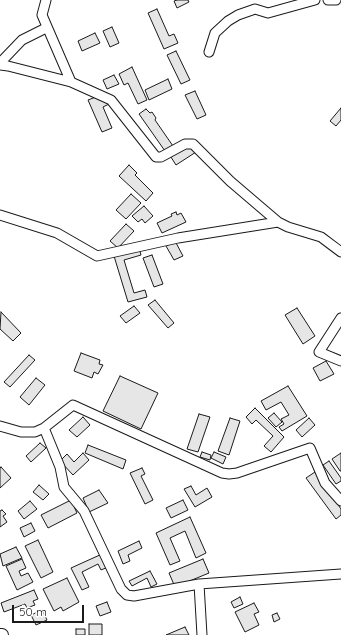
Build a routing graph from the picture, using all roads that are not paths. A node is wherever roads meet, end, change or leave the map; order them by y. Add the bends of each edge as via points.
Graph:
1 (46, 0) edge
2 (315, 0) edge
3 (329, 0) edge
4 (336, 0) edge
5 (46, 28) junction
6 (209, 52) dead end
7 (0, 64) edge
8 (71, 82) junction
9 (0, 215) edge
10 (278, 222) junction
11 (341, 252) edge
12 (340, 322) edge
13 (341, 361) edge
14 (0, 426) edge
15 (44, 428) junction
16 (341, 500) edge
17 (341, 574) edge
18 (199, 584) junction
19 (202, 635) edge

1 - 5 street via 42,15
2 - 6 street via 268,13 255,9 238,16 215,33
3 - 4 street
5 - 7 street via 22,40
5 - 8 street
7 - 8 street
8 - 10 street via 115,102 156,157 161,157 184,144 193,144 230,181
9 - 10 street via 61,234 97,256 178,238
10 - 11 street via 288,228 320,236
12 - 13 street via 319,352
14 - 15 street via 28,433
15 - 16 street via 73,405 229,474 310,448 325,483
15 - 18 street via 60,467 64,487 84,511 121,589 127,595 134,596
17 - 18 street
18 - 19 street

